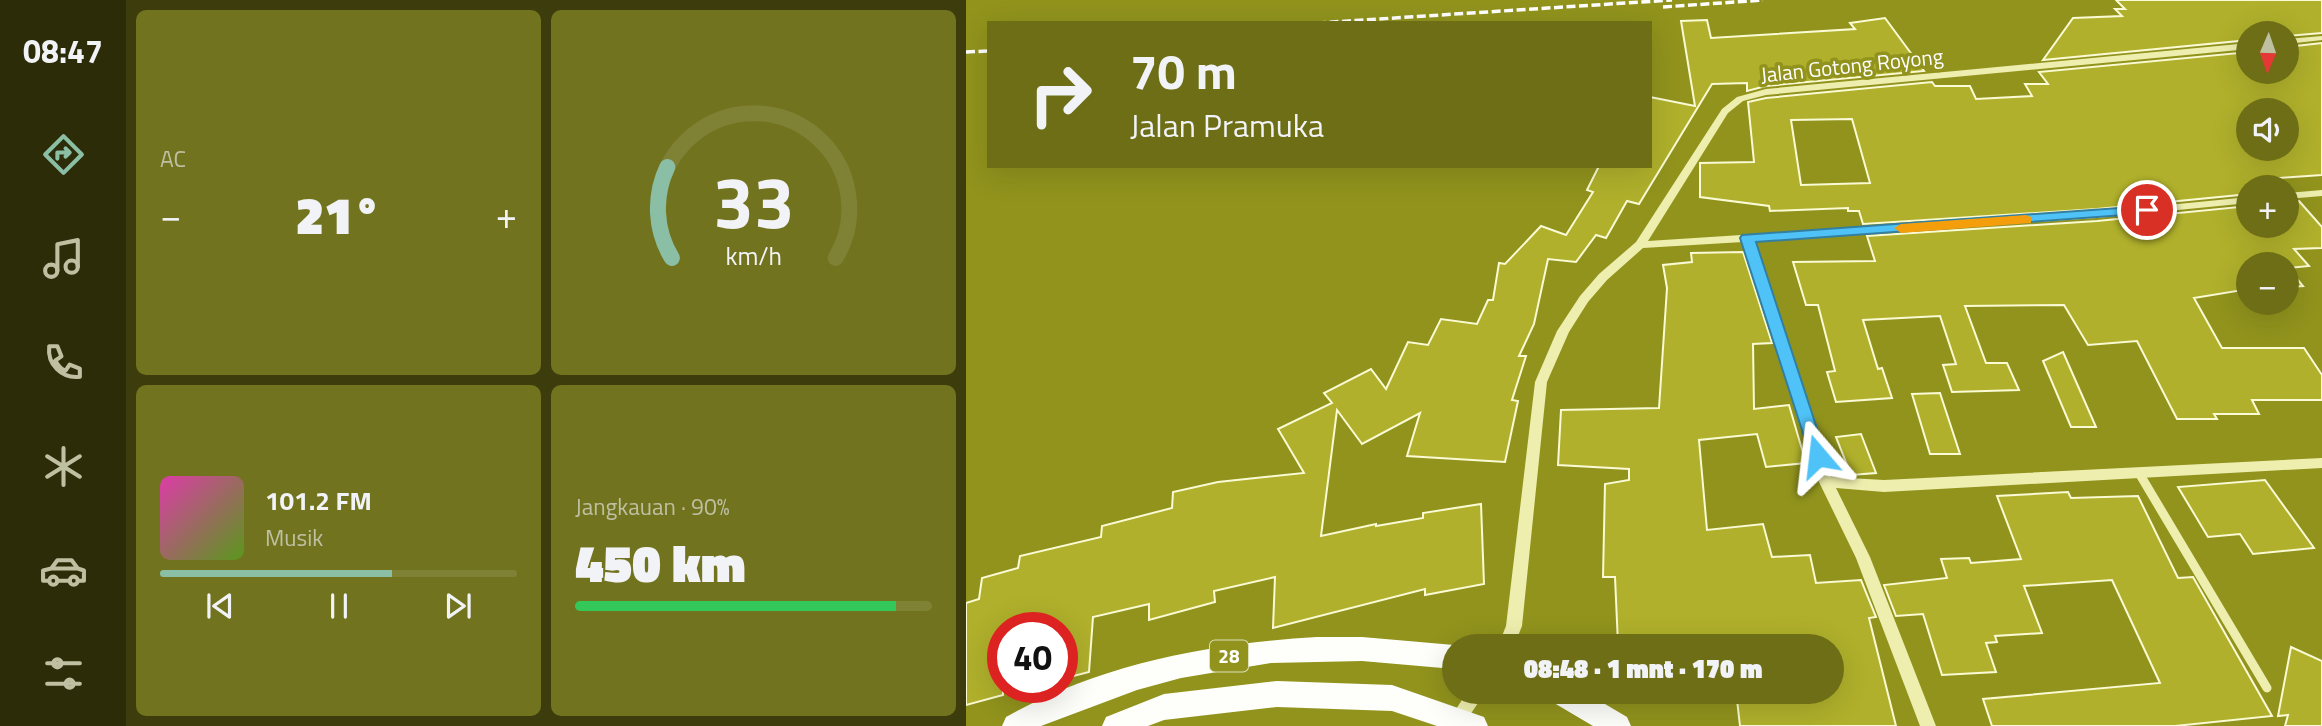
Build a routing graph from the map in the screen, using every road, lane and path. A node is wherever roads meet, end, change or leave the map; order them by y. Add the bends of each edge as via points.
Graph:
1 (2322, 38) edge
2 (2300, 41) edge
3 (2236, 47) edge
4 (2322, 193) edge
5 (2299, 195) edge
6 (2236, 201) edge
7 (1747, 238) junction
8 (1640, 245) junction
9 (2322, 463) edge
10 (2139, 473) junction
11 (1826, 482) junction
12 (1511, 634) edge
13 (1442, 655) edge
14 (2267, 688) dead end
15 (1473, 704) edge
16 (1581, 704) edge
17 (1467, 722) edge
18 (1015, 726) edge
19 (1115, 726) edge
20 (1618, 726) edge
21 (1927, 726) edge

1 - 2 street
3 - 8 street, Jalan Gotong Royong via 1766,92 1740,99 1725,111
4 - 5 street
6 - 7 street
7 - 8 street
7 - 11 street
8 - 12 street, Jalan Gotong Royong via 1584,299 1563,331 1541,382
9 - 10 street
10 - 11 street via 1884,486
10 - 14 street
11 - 21 street via 1863,557
13 - 18 highway, 28 via 1269,650 1211,658 1161,668 1105,687 1040,711
15 - 17 street
16 - 20 highway
17 - 19 highway, 28 via 1392,698 1276,694 1164,707

